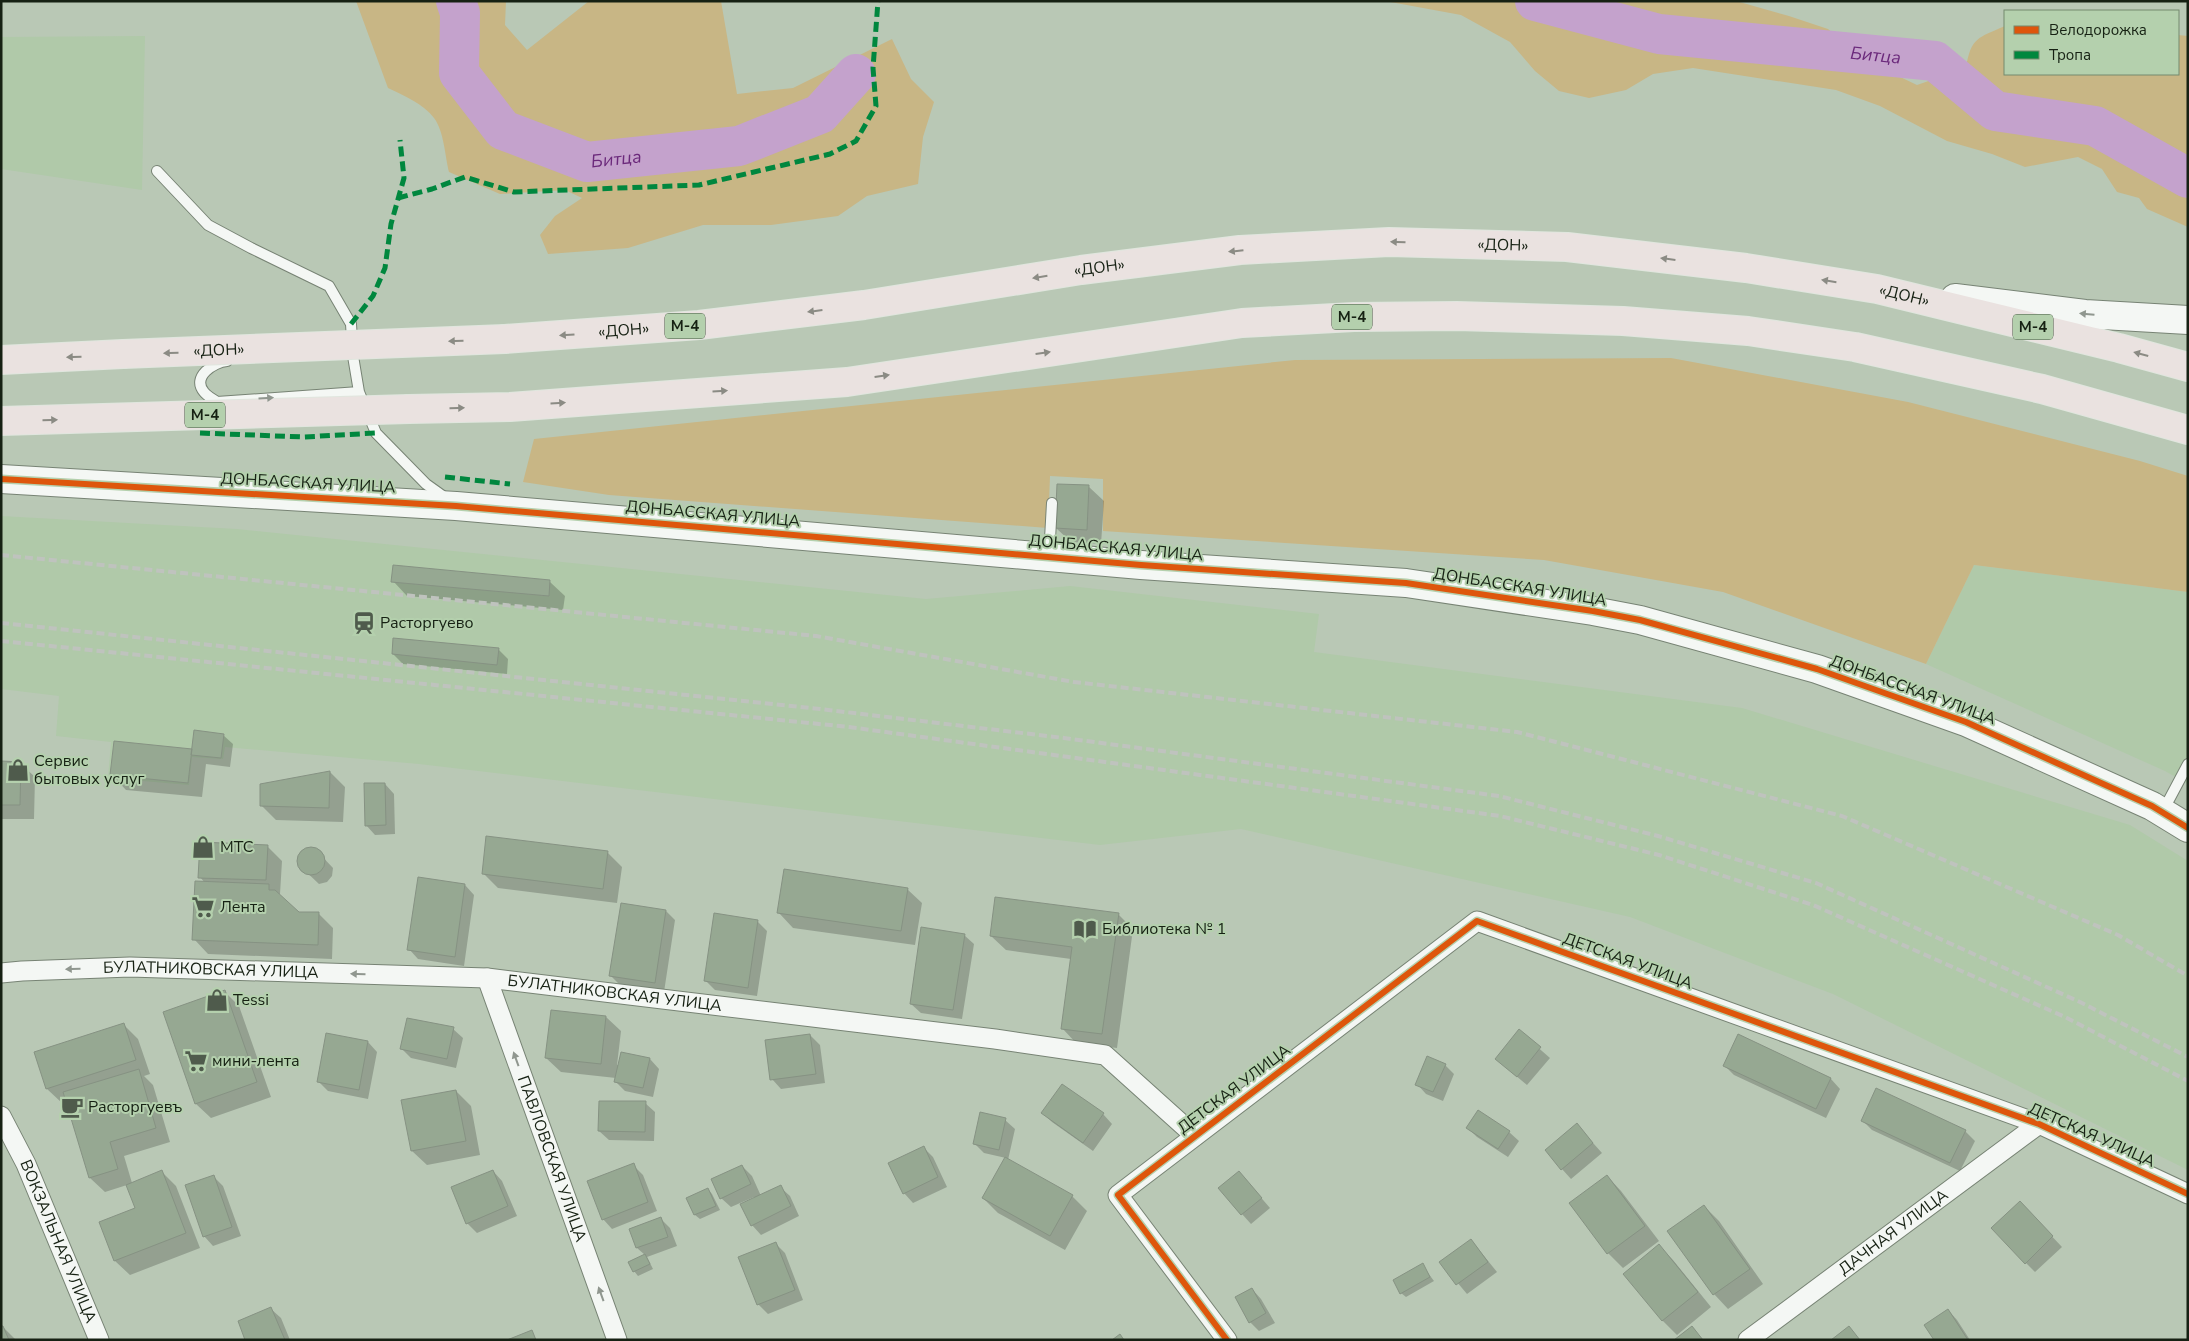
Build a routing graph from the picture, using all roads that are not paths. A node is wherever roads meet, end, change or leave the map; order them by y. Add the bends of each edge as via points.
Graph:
1 (157, 171) dead end
2 (1877, 289) junction
3 (2188, 320) edge
4 (1, 360) edge
5 (236, 361) dead end
6 (2188, 367) edge
7 (359, 392) junction
8 (1, 422) edge
9 (2188, 430) edge
10 (1, 480) edge
11 (1052, 503) dead end
12 (456, 506) junction
13 (1049, 557) junction
14 (2188, 764) edge
15 (2162, 812) junction
16 (2188, 828) edge
17 (1, 973) edge
18 (487, 978) junction
19 (1, 1116) edge
20 (2039, 1124) junction
21 (1195, 1136) junction
22 (2188, 1194) edge
23 (1756, 1337) edge
24 (99, 1340) edge
25 (617, 1340) edge
26 (1227, 1340) edge

1 - 7 lane via 208,225 328,286 351,324 348,356
3 -> 2 street via 2085,314
2 -> 4 highway, «ДОН» / М-4, bridge via 1746,268 1567,247 1389,242 1240,250 1081,270 864,305 699,325 505,339
6 -> 2 highway, «ДОН» / М-4
5 -> 7 lane via 217,362 202,377 201,387 217,402
7 - 12 lane via 376,433 426,484
8 -> 9 highway, М-4, bridge via 510,406 847,382 1242,323 1354,316 1457,316 1623,321 1748,331 1855,347 2042,389
10 - 12 street, ДОНБАССКАЯ УЛИЦА
11 - 13 lane
12 - 13 street, ДОНБАССКАЯ УЛИЦА
13 - 15 street, ДОНБАССКАЯ УЛИЦА via 1406,583 1640,620 1817,669 1966,722
14 - 15 lane
15 - 16 street, ДОНБАССКАЯ УЛИЦА
18 -> 17 street, БУЛАТНИКОВСКАЯ УЛИЦА via 130,968
18 - 21 street, БУЛАТНИКОВСКАЯ УЛИЦА via 1105,1055
25 -> 18 street, ПАВЛОВСКАЯ УЛИЦА
19 - 24 street, ВОКЗАЛЬНАЯ УЛИЦА via 26,1164
20 - 21 street, ДЕТСКАЯ УЛИЦА via 1476,921
20 - 22 street, ДЕТСКАЯ УЛИЦА
20 - 23 street, ДАЧНАЯ УЛИЦА
21 - 26 street, ДЕТСКАЯ УЛИЦА via 1118,1195

